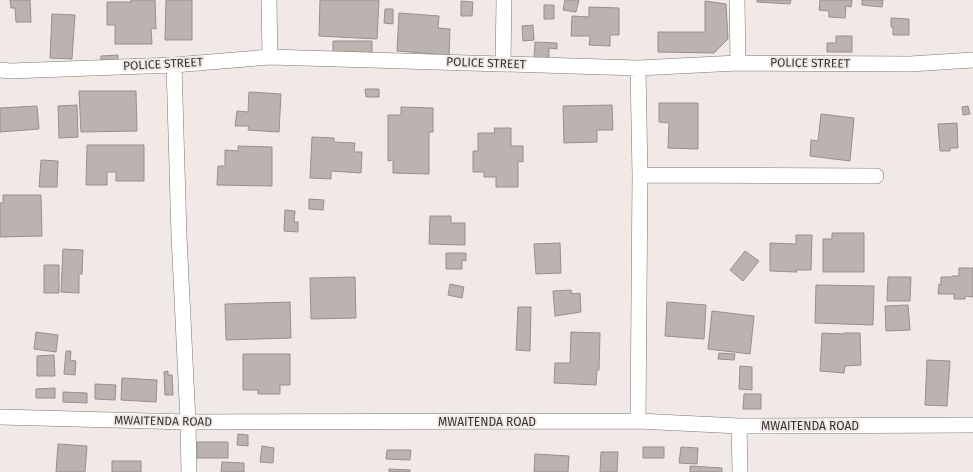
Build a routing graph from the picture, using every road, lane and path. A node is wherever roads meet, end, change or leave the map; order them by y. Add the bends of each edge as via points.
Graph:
1 (269, 0) edge
2 (504, 0) edge
3 (737, 0) edge
4 (270, 57) junction
5 (973, 60) edge
6 (738, 63) junction
7 (503, 64) junction
8 (174, 65) junction
9 (638, 68) junction
10 (0, 70) edge
11 (640, 175) junction
12 (876, 176) dead end
13 (0, 417) edge
14 (638, 421) junction
15 (188, 422) junction
16 (973, 425) edge
17 (739, 426) junction
18 (190, 472) edge
19 (740, 472) edge

1 - 4 street
2 - 7 street
3 - 6 street
4 - 7 street, POLICE STREET
4 - 8 street, POLICE STREET
5 - 6 street, POLICE STREET via 910,64
6 - 9 street, POLICE STREET
7 - 9 street, POLICE STREET
8 - 10 street, POLICE STREET
8 - 15 street
9 - 11 street
11 - 12 street
11 - 14 street
13 - 15 street, MWAITENDA ROAD
14 - 15 street, MWAITENDA ROAD
14 - 17 street, MWAITENDA ROAD
15 - 18 street
16 - 17 street, MWAITENDA ROAD
17 - 19 street

